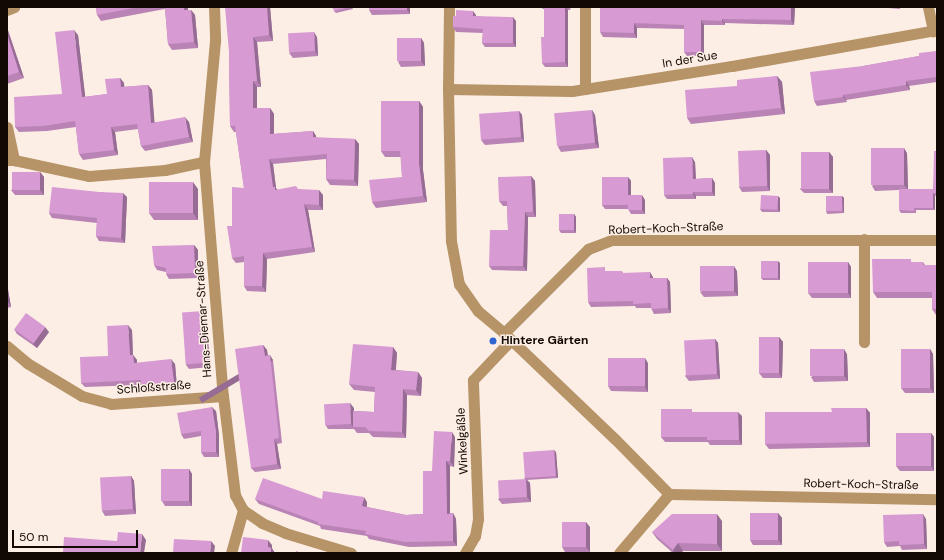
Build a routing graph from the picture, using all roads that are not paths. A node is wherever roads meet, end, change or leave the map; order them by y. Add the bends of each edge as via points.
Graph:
1 (14, 7) edge
2 (214, 7) edge
3 (449, 7) edge
4 (585, 7) edge
5 (928, 7) edge
6 (7, 10) edge
7 (935, 31) edge
8 (448, 89) junction
9 (585, 89) junction
10 (7, 127) edge
11 (10, 160) edge
12 (204, 162) junction
13 (864, 239) junction
14 (937, 240) edge
15 (508, 336) junction
16 (864, 342) dead end
17 (7, 346) edge
18 (222, 396) junction
19 (669, 494) junction
20 (937, 499) edge
21 (243, 510) junction
22 (231, 553) edge
23 (351, 553) edge
24 (464, 553) edge
25 (619, 553) edge

1 - 6 street
2 - 12 street, Hans-Diemar-Straße via 215,41
3 - 8 street
4 - 9 street
5 - 7 street, In der Sue
7 - 9 street, In der Sue
8 - 9 street, In der Sue
8 - 15 street via 451,241 456,273 467,298 478,311
10 - 11 street
11 - 12 street via 89,176 164,170
12 - 18 street, Hans-Diemar-Straße
13 - 14 street, Robert-Koch-Straße
13 - 15 street, Robert-Koch-Straße via 611,240 588,249
13 - 16 street
15 - 19 street
15 - 24 street, Winkelgäßle via 472,380 478,519 475,536
17 - 18 street, Schloßstraße via 26,363 82,396 111,404
18 - 21 street, Hans-Diemar-Straße via 236,495
19 - 20 street, Robert-Koch-Straße
19 - 25 street
21 - 22 street
21 - 23 street via 285,534

